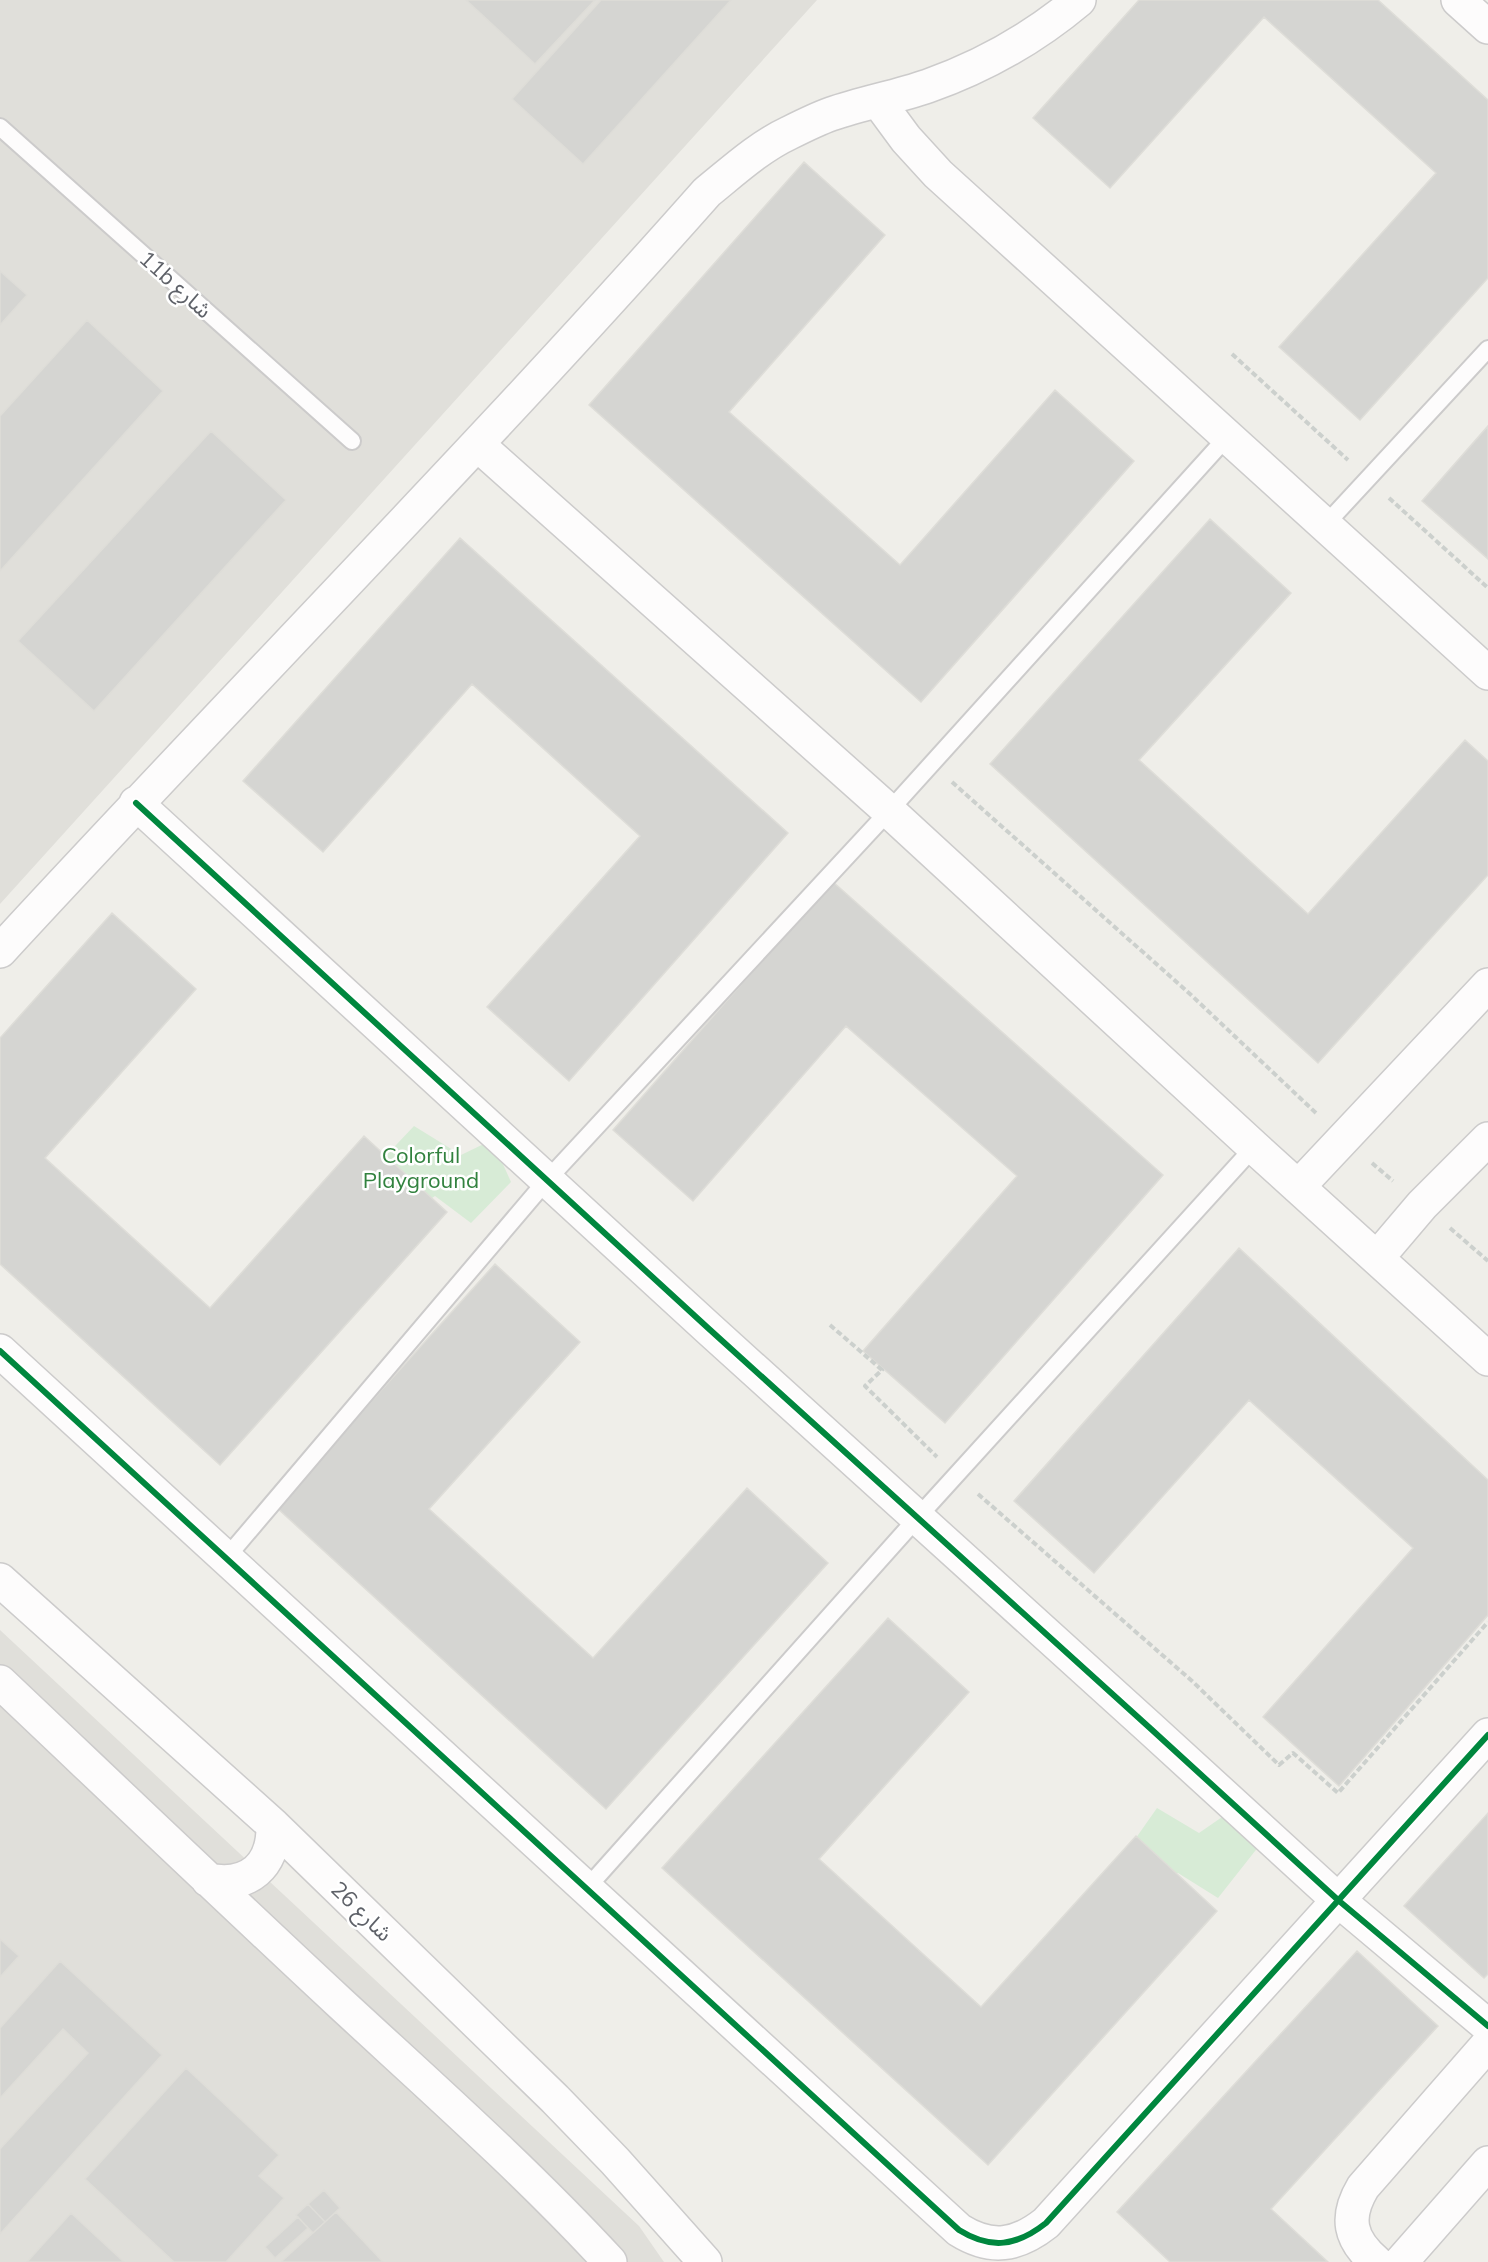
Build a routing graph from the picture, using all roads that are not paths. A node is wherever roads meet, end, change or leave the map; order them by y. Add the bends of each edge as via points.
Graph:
1 (1079, 0) edge
2 (1458, 0) edge
3 (1488, 27) edge
4 (878, 100) junction
5 (0, 127) edge
6 (1488, 349) edge
7 (1227, 437) junction
8 (352, 441) dead end
9 (477, 444) junction
10 (1325, 525) junction
11 (1488, 672) edge
12 (136, 803) junction
13 (889, 811) junction
14 (0, 951) edge
15 (1488, 985) edge
16 (1488, 1139) edge
17 (1254, 1147) junction
18 (547, 1180) junction
19 (1298, 1186) junction
20 (1377, 1258) junction
21 (0, 1351) edge
22 (1488, 1359) edge
23 (918, 1517) junction
24 (226, 1558) junction
25 (0, 1580) edge
26 (0, 1682) edge
27 (1488, 1735) edge
28 (273, 1825) junction
29 (208, 1880) junction
30 (586, 1889) junction
31 (1338, 1900) junction
32 (1488, 2026) edge
33 (1488, 2044) edge
34 (1488, 2163) edge
35 (1001, 2253) edge
36 (610, 2262) edge
37 (705, 2262) edge
38 (1376, 2262) edge
39 (1401, 2262) edge

1 - 4 street via 1020,42 975,67
2 - 3 street
4 - 7 street via 938,174
4 - 9 street via 831,114 786,134 707,192
5 - 8 lane, 11b شارع
6 - 10 lane
7 - 10 street
7 - 13 lane
9 - 12 street
9 - 13 street
10 - 11 street
12 - 14 street
12 - 18 street
13 - 17 street
13 - 18 lane
15 - 19 street
16 - 20 street via 1422,1205
17 - 19 street
17 - 23 lane
18 - 23 street
18 - 24 lane
19 - 20 street
20 - 22 street
21 - 24 street
23 - 30 lane
23 - 31 street
24 - 30 street
25 - 28 street, شارع 26
26 - 29 street
27 - 31 street
28 - 29 street via 269,1854 262,1866 237,1881
28 - 37 street, شارع 26 via 555,2099
29 - 36 street via 500,2149
30 - 35 street via 959,2230
31 - 32 street
31 - 35 street via 1046,2223
33 - 38 street via 1354,2202 1354,2235 1362,2250
34 - 39 street

